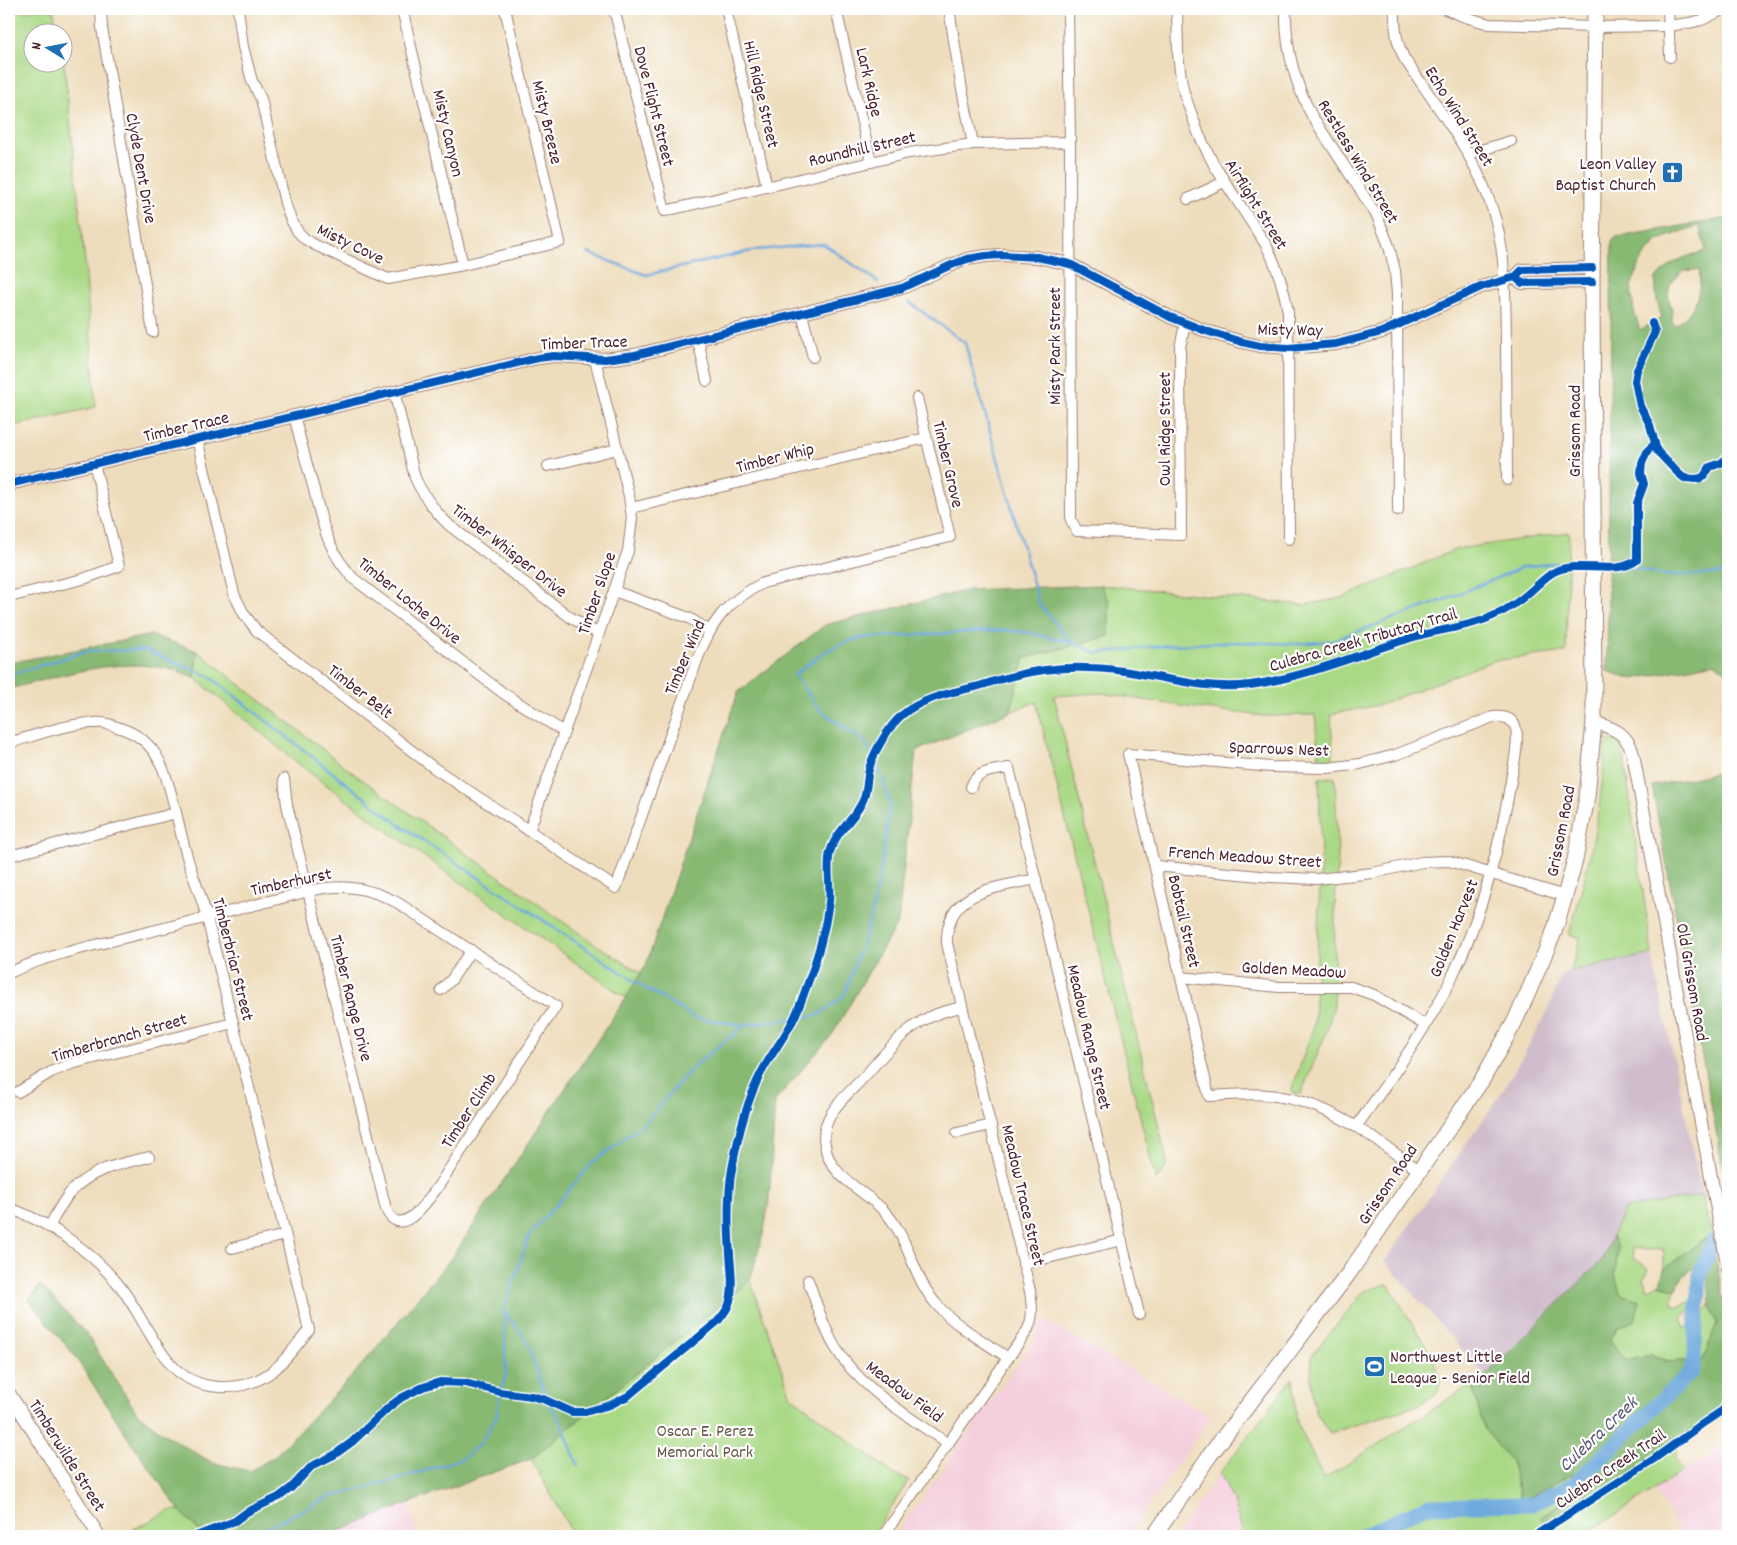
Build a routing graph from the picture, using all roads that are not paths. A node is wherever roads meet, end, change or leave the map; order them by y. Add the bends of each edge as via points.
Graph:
1 (101, 9) edge
2 (238, 9) edge
3 (402, 9) edge
4 (505, 9) edge
5 (614, 9) edge
6 (726, 9) edge
7 (836, 9) edge
8 (949, 9) edge
9 (1068, 9) edge
10 (1177, 9) edge
11 (1286, 9) edge
12 (1395, 9) edge
13 (1445, 9) edge
14 (1595, 9) edge
15 (1668, 9) edge
16 (1724, 9) edge
17 (1668, 26) junction
18 (1595, 27) junction
19 (1670, 57) dead end
20 (1511, 141) dead end
21 (1070, 142) junction
22 (973, 144) junction
23 (1468, 154) junction
24 (871, 162) junction
25 (1224, 182) junction
26 (767, 187) junction
27 (1188, 199) dead end
28 (665, 211) joint
29 (560, 242) joint
30 (1070, 264) junction
31 (463, 265) junction
32 (1592, 275) junction
33 (1510, 278) junction
34 (802, 314) junction
35 (1185, 323) junction
36 (1398, 325) junction
37 (153, 332) dead end
38 (698, 340) junction
39 (1288, 348) junction
40 (813, 358) dead end
41 (595, 359) junction
42 (707, 381) dead end
43 (394, 391) junction
44 (917, 398) dead end
45 (294, 415) junction
46 (926, 438) junction
47 (196, 439) junction
48 (617, 449) junction
49 (94, 463) junction
50 (548, 466) dead end
51 (1507, 480) dead end
52 (9, 484) edge
53 (631, 508) junction
54 (1398, 511) dead end
55 (1181, 535) joint
56 (950, 537) joint
57 (1289, 540) dead end
58 (614, 591) junction
59 (9, 597) edge
60 (710, 631) junction
61 (599, 634) junction
62 (1509, 720) joint
63 (1594, 722) junction
64 (564, 732) junction
65 (9, 743) edge
66 (1128, 754) joint
67 (284, 779) dead end
68 (971, 787) dead end
69 (176, 813) junction
70 (529, 831) junction
71 (9, 856) edge
72 (1156, 866) junction
73 (1492, 873) junction
74 (1036, 879) junction
75 (616, 888) joint
76 (309, 891) junction
77 (1565, 896) junction
78 (207, 918) junction
79 (471, 950) junction
80 (9, 973) edge
81 (1182, 977) junction
82 (441, 990) dead end
83 (556, 1006) joint
84 (961, 1008) junction
85 (233, 1023) junction
86 (1425, 1025) junction
87 (18, 1092) dead end
88 (991, 1125) junction
89 (1356, 1127) junction
90 (957, 1133) dead end
91 (149, 1157) dead end
92 (1419, 1171) junction
93 (9, 1208) edge
94 (398, 1221) joint
95 (49, 1227) junction
96 (285, 1235) junction
97 (1122, 1240) junction
98 (232, 1248) dead end
99 (1024, 1264) junction
100 (1728, 1270) edge
101 (808, 1280) dead end
102 (1139, 1314) dead end
103 (1008, 1358) junction
104 (9, 1393) edge
105 (948, 1444) junction
106 (99, 1536) edge
107 (883, 1536) edge
108 (1154, 1536) edge

1 - 37 street, Clyde Dent Drive
2 - 31 street, Misty Cove via 249,72 261,99 285,203 298,232 314,245 388,279
3 - 31 street, Misty Canyon
4 - 29 street, Misty Breeze
5 - 28 street, Dove Flight Street
6 - 26 street, Hill Ridge Street
7 - 24 street, Lark Ridge
8 - 22 street
9 - 21 street, Misty Park Street
10 - 25 street, Airflight Street via 1178,54 1184,93 1209,156
11 - 36 street, Restless Wind Street via 1291,65 1304,100 1369,202 1387,238 1395,271
12 - 23 street, Echo Wind Street via 1396,38 1404,58
13 - 18 street via 1489,24
14 - 18 main road, Grissom Road
15 - 17 street
16 - 17 street via 1702,20
17 - 18 street
17 - 19 street
18 - 32 main road, Grissom Road
20 - 23 street
21 - 22 street, Roundhill Street
21 - 30 street, Misty Park Street
22 - 24 street, Roundhill Street via 909,152
23 - 33 street, Echo Wind Street via 1493,209
24 - 26 street, Roundhill Street
25 - 27 street
25 - 39 street, Airflight Street via 1266,245 1278,272 1286,303
26 - 28 street, Roundhill Street
29 - 31 street, Misty Cove
30 - 34 street, Timber Trace via 1037,257 1001,255 967,259 902,288
30 - 35 street, Misty Way
30 - 55 street, Misty Park Street via 1070,520 1077,531
32 - 33 street via 1522,283
32 - 63 main road, Grissom Road
33 - 36 street, Misty Way via 1464,294
33 - 51 street, Echo Wind Street
34 - 38 street, Timber Trace
34 - 40 street
35 - 39 street, Misty Way via 1242,342
35 - 55 street, Owl Ridge Street via 1180,348
36 - 39 street, Misty Way via 1336,344
36 - 54 street, Restless Wind Street
38 - 41 street, Timber Trace via 635,355
38 - 42 street
39 - 57 street, Airflight Street
41 - 43 street, Timber Trace via 538,358
41 - 48 street, Timber Slope
43 - 45 street, Timber Trace
43 - 61 street, Timber Whisper Drive via 415,478 434,510 450,526 570,617
44 - 46 street, Timber Grove
45 - 47 street, Timber Trace
45 - 64 street, Timber Loche Drive via 325,532 346,571 503,693
46 - 53 street, Timber Whip
46 - 56 street, Timber Grove
47 - 49 street, Timber Trace
47 - 70 street, Timber Belt via 231,584 250,623 434,768
48 - 50 street
48 - 53 street, Timber Slope
49 - 52 street, Timber Trace
49 - 59 street via 119,566 83,579
53 - 58 street, Timber Slope via 630,540
56 - 60 street, Timber Wind via 763,583 733,602
58 - 60 street via 689,618
58 - 61 street, Timber Slope
60 - 75 street, Timber Wind
61 - 64 street, Timber Slope
62 - 66 street, Sparrows Nest via 1503,716 1493,717 1396,756 1328,768 1271,767
62 - 73 street, Golden Harvest via 1517,729 1516,756
63 - 77 main road, Grissom Road via 1587,797
63 - 100 street, Old Grissom Road via 1623,734 1633,754
64 - 70 street, Timber Slope
65 - 69 street, Timberbriar Street via 95,722 125,729 155,752 166,774
66 - 72 street, Bobtail Street
67 - 76 street, Timber Range Drive via 287,805
68 - 74 street, Meadow Range Street via 978,774 1009,768
69 - 71 street
69 - 78 street, Timberbriar Street
70 - 75 street, Timber Belt
72 - 73 street, French Meadow Street via 1317,879 1373,873 1422,862 1449,861
72 - 81 street, Bobtail Street
73 - 77 street, French Meadow Street
73 - 86 street, Golden Harvest via 1452,978
74 - 84 street, Meadow Trace Street via 980,892 956,909 950,920 947,943
74 - 97 street, Meadow Range Street
76 - 78 street, Timberhurst
76 - 79 street, Timberhurst via 342,886 375,892
76 - 94 street, Timber Range Drive via 386,1209
77 - 92 main road, Grissom Road via 1542,962 1514,1024 1482,1080
78 - 80 street, Timberhurst via 66,953
78 - 85 street, Timberbriar Street
79 - 82 street
79 - 83 street, Timberhurst
81 - 86 street, Golden Meadow via 1279,987 1352,987 1374,995
81 - 89 street, Bobtail Street via 1209,1096 1280,1096 1315,1106
83 - 94 street, Timber Climb via 437,1188 411,1218
84 - 88 street, Meadow Trace Street
84 - 103 street via 934,1015 906,1032 836,1107 826,1125 825,1145 838,1172 891,1218 932,1299 947,1315
85 - 87 street, Timberbranch Street via 71,1064
85 - 96 street, Timberbriar Street
86 - 89 street, Golden Harvest
88 - 90 street
88 - 99 street, Meadow Trace Street
89 - 92 street
91 - 95 street via 107,1167 83,1180 70,1192
92 - 108 main road, Grissom Road via 1349,1273 1210,1455
93 - 95 street
95 - 96 street, Timberbriar Street via 84,1250 119,1285 169,1363 195,1381 225,1388 256,1381 276,1368 309,1330
96 - 98 street
97 - 99 street
97 - 102 street, Meadow Range Street
99 - 103 street, Meadow Trace Street via 1033,1311 1027,1331
101 - 105 street, Meadow Field via 827,1332 851,1370 873,1390
103 - 105 street, Meadow Trace Street
104 - 106 street, Timberwilde Street
105 - 107 street, Meadow Trace Street

